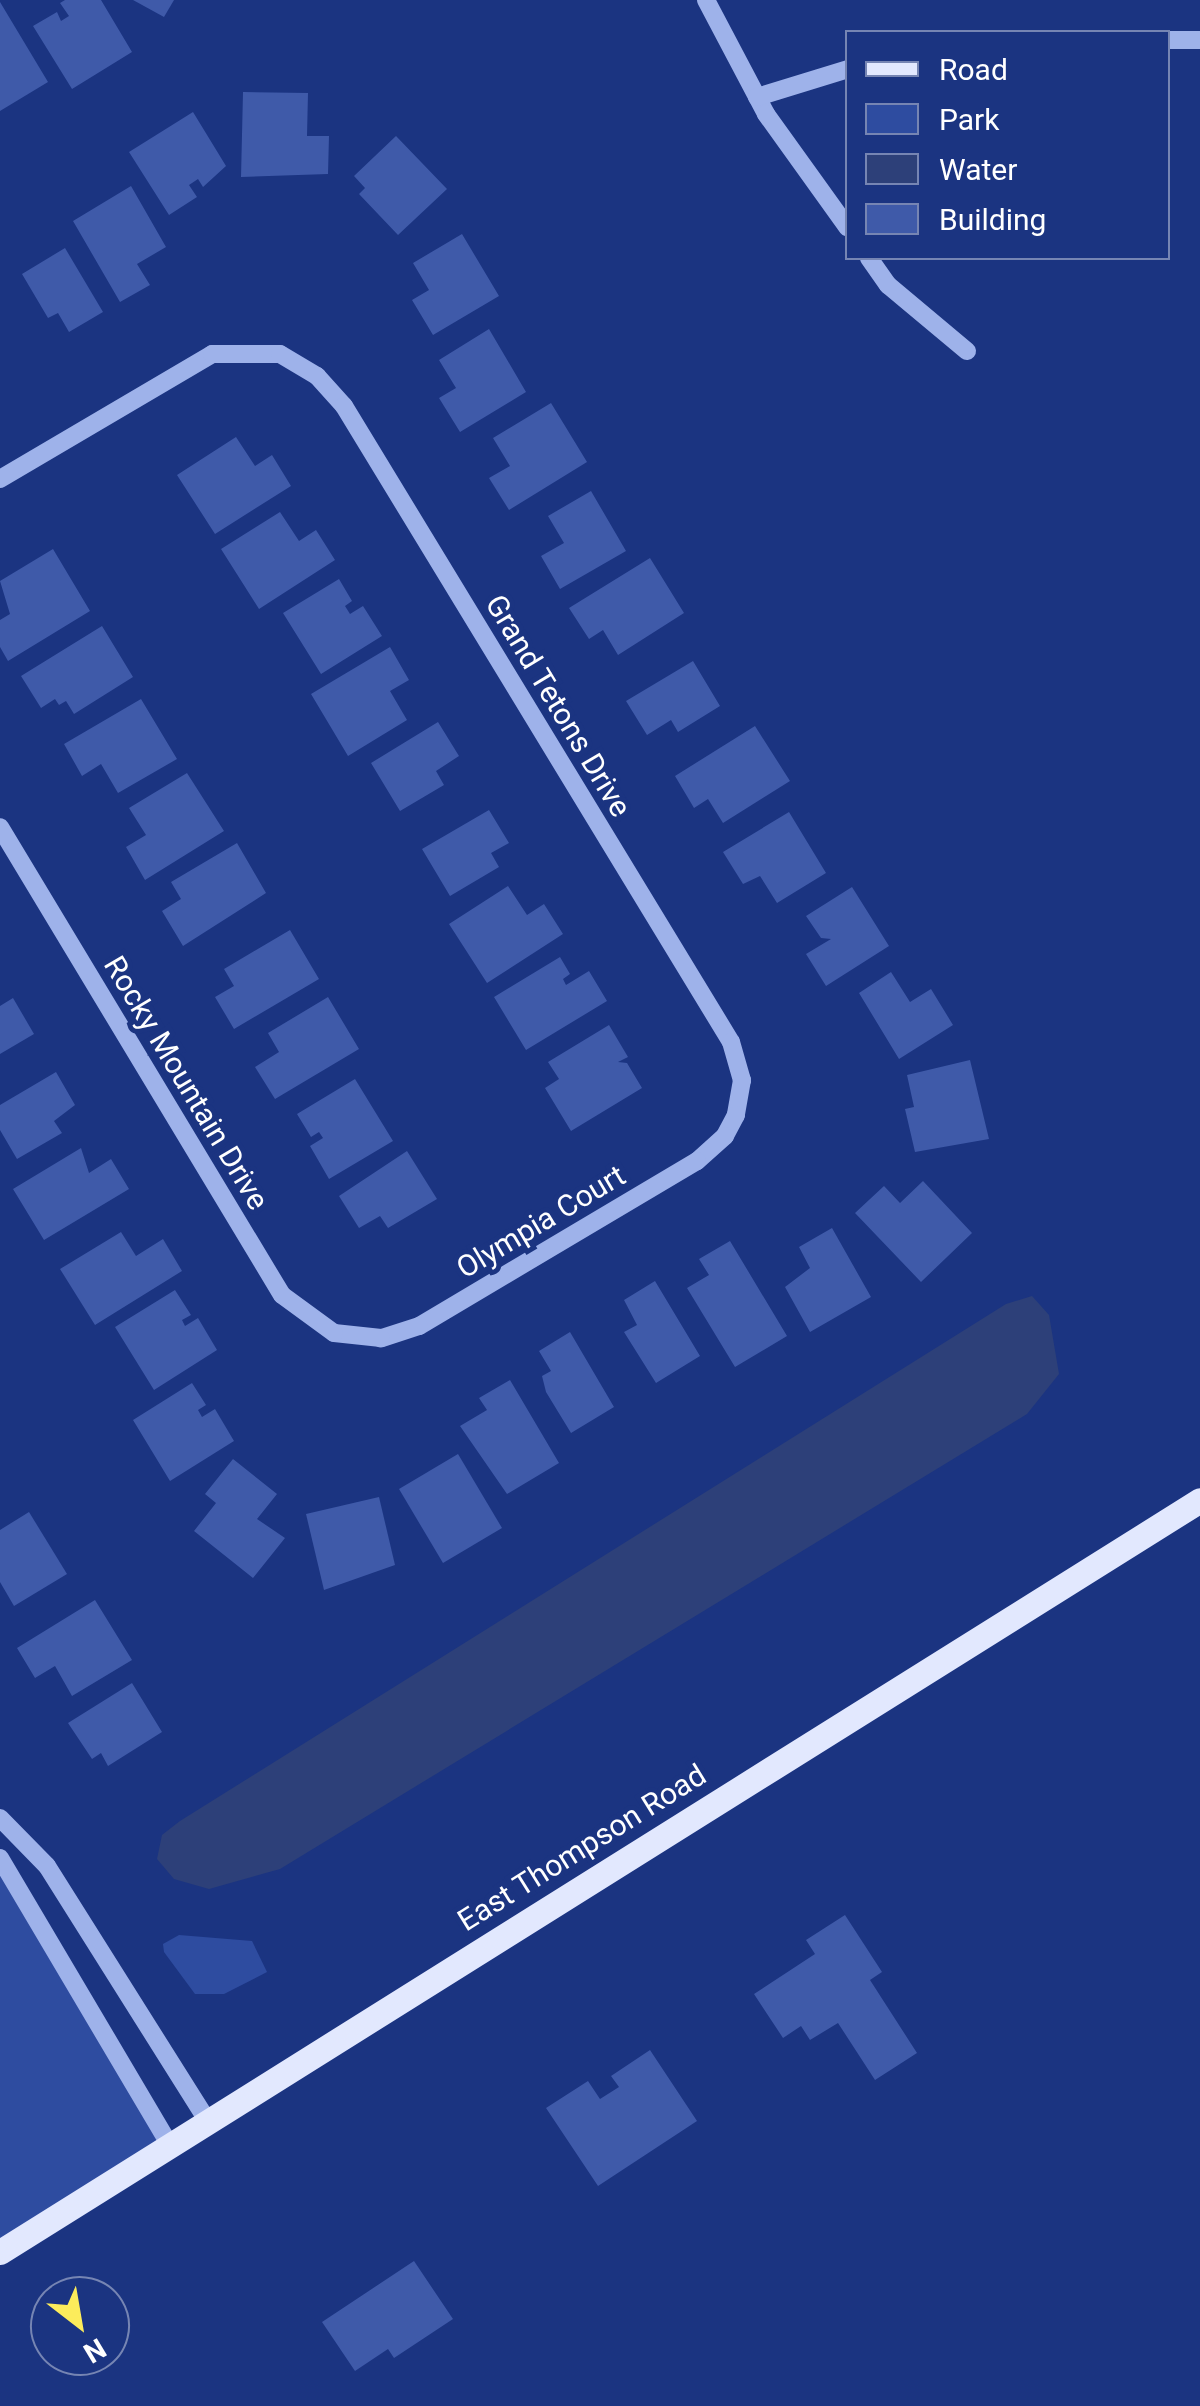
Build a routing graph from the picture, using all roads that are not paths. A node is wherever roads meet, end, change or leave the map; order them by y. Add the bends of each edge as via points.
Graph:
1 (706, 0) edge
2 (1170, 40) edge
3 (1200, 40) edge
4 (845, 70) edge
5 (758, 97) junction
6 (845, 224) edge
7 (869, 260) edge
8 (968, 351) dead end
9 (0, 480) edge
10 (0, 827) edge
11 (736, 1114) joint
12 (352, 1337) joint
13 (1200, 1500) edge
14 (0, 1818) edge
15 (0, 1858) edge
16 (207, 2120) junction
17 (169, 2144) junction
18 (0, 2252) edge

1 - 5 street
2 - 3 street
4 - 5 street
5 - 6 street
7 - 8 street via 888,285
9 - 11 street, Grand Tetons Drive via 202,358 244,350 280,354 335,392 731,1042 742,1080
10 - 12 street, Rocky Mountain Drive via 282,1295 307,1320
11 - 12 street, Olympia Court via 725,1136 697,1161 419,1326 381,1338
13 - 16 main road, East Thompson Road
14 - 16 street via 47,1866
15 - 17 street
16 - 17 main road, East Thompson Road
17 - 18 main road, East Thompson Road

